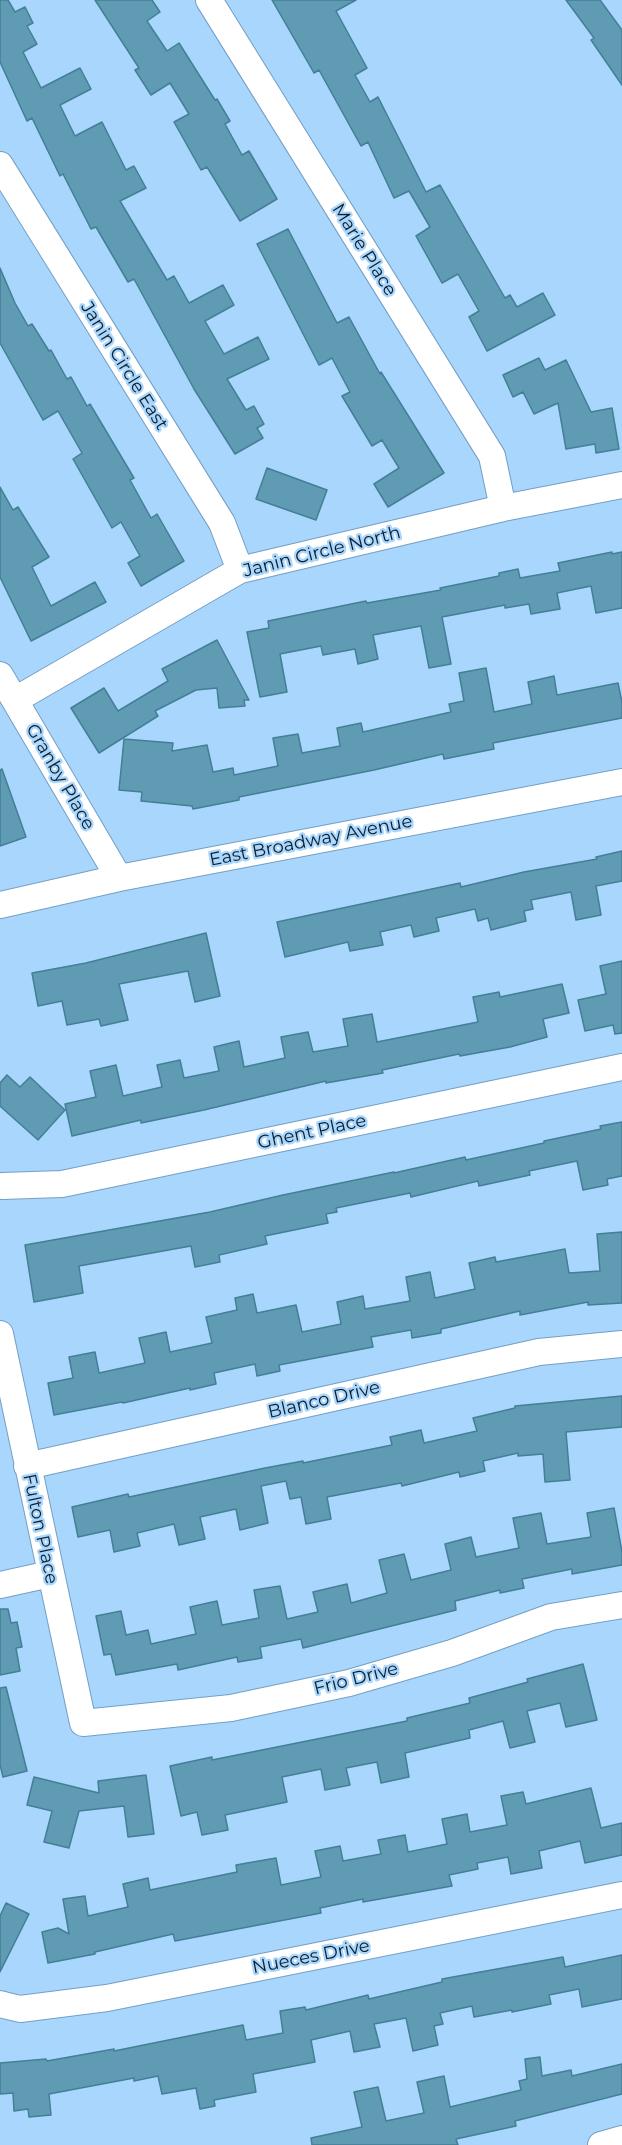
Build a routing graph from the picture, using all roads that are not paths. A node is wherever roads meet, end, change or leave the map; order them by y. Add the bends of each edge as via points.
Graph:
1 (209, 0) edge
2 (0, 165) edge
3 (622, 484) edge
4 (503, 508) junction
5 (240, 570) junction
6 (0, 675) edge
7 (15, 700) junction
8 (622, 782) edge
9 (119, 878) junction
10 (0, 905) edge
11 (622, 1067) edge
12 (1, 1188) edge
13 (0, 1334) edge
14 (622, 1344) edge
15 (27, 1466) junction
16 (50, 1574) junction
17 (0, 1585) edge
18 (622, 1605) edge
19 (83, 1723) joint
20 (622, 1894) edge
21 (0, 2004) edge
22 (622, 2139) edge
23 (602, 2145) edge

1 - 4 street, Marie Place via 492,456
2 - 5 street, Janin Circle East via 222,523
3 - 4 street, Janin Circle North
4 - 5 street, Janin Circle North
5 - 7 street, Janin Circle North
6 - 7 street, Granby Place
7 - 9 street, Granby Place
8 - 9 street, East Broadway Avenue
9 - 10 street, East Broadway Avenue
11 - 12 street, Ghent Place via 62,1184
13 - 15 street, Fulton Place
14 - 15 street, Blanco Drive via 539,1352
15 - 16 street, Fulton Place
16 - 17 street
16 - 19 street, Fulton Place
18 - 19 street, Frio Drive via 551,1617 452,1653 349,1683 231,1708
20 - 21 street, Nueces Drive via 107,1998 20,2009
22 - 23 street

